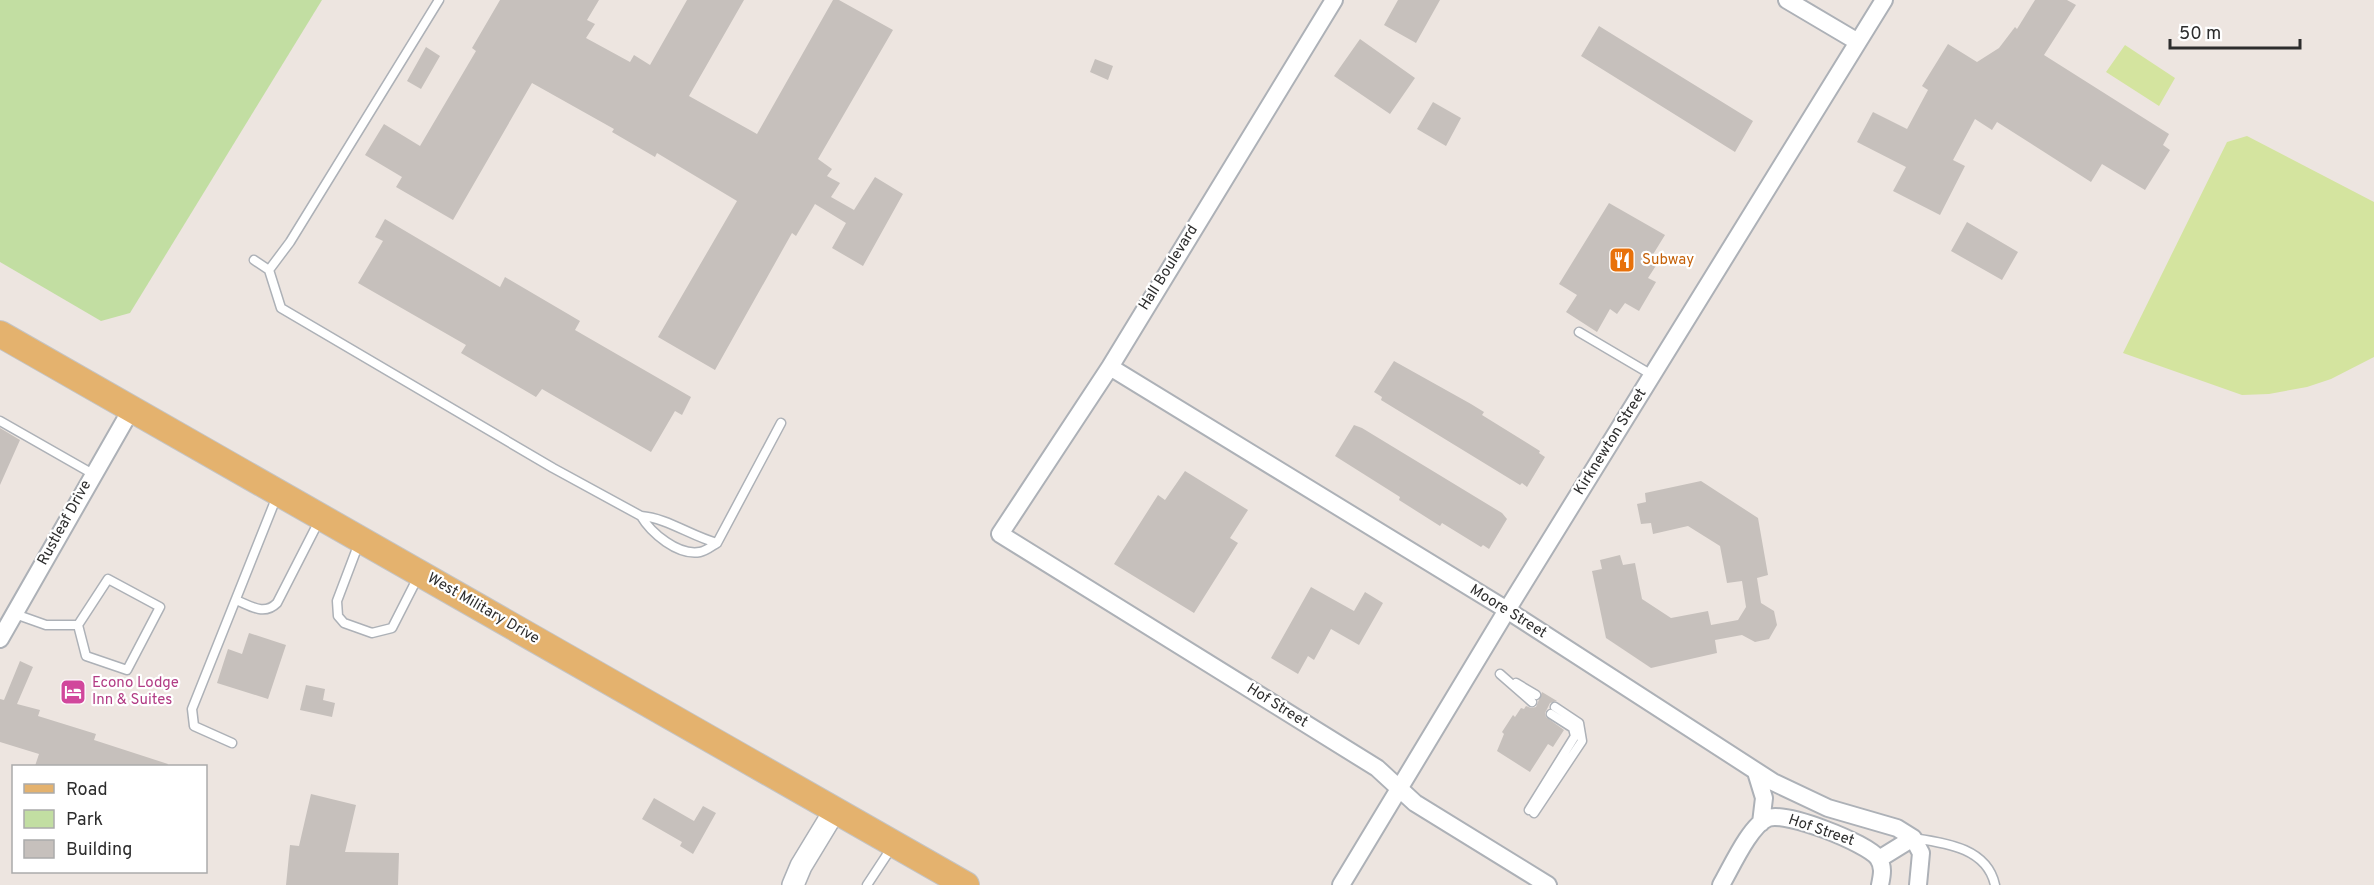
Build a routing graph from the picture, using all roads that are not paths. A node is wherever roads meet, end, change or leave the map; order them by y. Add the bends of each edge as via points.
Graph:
1 (439, 0) edge
2 (1334, 0) edge
3 (1787, 0) edge
4 (1884, 0) edge
5 (1858, 42) junction
6 (254, 260) dead end
7 (269, 270) junction
8 (1579, 332) dead end
9 (0, 334) edge
10 (1110, 367) junction
11 (1652, 375) junction
12 (132, 408) junction
13 (0, 421) edge
14 (781, 423) dead end
15 (93, 474) junction
16 (278, 493) junction
17 (641, 516) junction
18 (321, 517) junction
19 (1000, 534) joint
20 (360, 540) junction
21 (717, 543) junction
22 (420, 574) junction
23 (236, 600) junction
24 (1507, 610) junction
25 (15, 614) junction
26 (78, 625) junction
27 (0, 639) edge
28 (1500, 674) dead end
29 (1534, 699) dead end
30 (1553, 710) dead end
31 (232, 742) dead end
32 (1756, 772) junction
33 (1399, 789) junction
34 (835, 810) junction
35 (1532, 812) dead end
36 (1761, 823) junction
37 (1913, 838) junction
38 (894, 844) junction
39 (1879, 859) junction
40 (957, 883) edge
41 (793, 885) edge
42 (867, 885) edge
43 (1341, 885) edge
44 (1548, 885) edge
45 (1720, 885) edge
46 (1880, 885) edge
47 (1918, 885) edge
48 (1995, 885) edge

1 - 7 lane
2 - 10 street, Hall Boulevard
3 - 5 street
4 - 5 street, Kirknewton Street
5 - 11 street, Kirknewton Street
6 - 7 lane
7 - 17 lane via 282,308
8 - 11 lane
9 - 12 main road, West Military Drive
10 - 19 street, Hall Boulevard
10 - 24 street, Moore Street
11 - 24 street, Kirknewton Street
12 - 15 street, Rustleaf Drive
12 - 16 main road, West Military Drive
13 - 15 lane
14 - 21 lane
15 - 25 street, Rustleaf Drive
16 - 18 main road, West Military Drive
16 - 23 lane
17 - 21 lane
17 - 21 lane via 647,526 685,551 704,552
18 - 20 main road, West Military Drive
18 - 23 lane via 271,609 261,611
19 - 33 street, Hof Street via 1377,768
20 - 22 main road, West Military Drive
20 - 22 lane via 337,601 338,616 344,623 372,633 392,628
22 - 34 main road, West Military Drive
23 - 31 lane via 192,709 194,726
24 - 32 street, Moore Street
24 - 33 street, Kirknewton Street
25 - 26 lane via 46,625
25 - 27 street, Rustleaf Drive
26 - 26 lane via 108,579 160,607 127,670 86,656
28 - 29 lane
30 - 35 lane via 1573,728 1575,736
32 - 36 street via 1764,798
32 - 37 street, Moore Street via 1828,808 1898,828
33 - 43 street, Kirknewton Street
33 - 44 street, Hof Street via 1415,803
34 - 38 main road, West Military Drive
34 - 41 street
36 - 39 street, Hof Street via 1769,818 1787,817 1869,848
36 - 45 street
37 - 39 street
37 - 47 street via 1921,853
37 - 48 lane via 1945,843 1977,856 1989,867
38 - 40 main road, West Military Drive
38 - 42 lane
39 - 46 street via 1883,872

